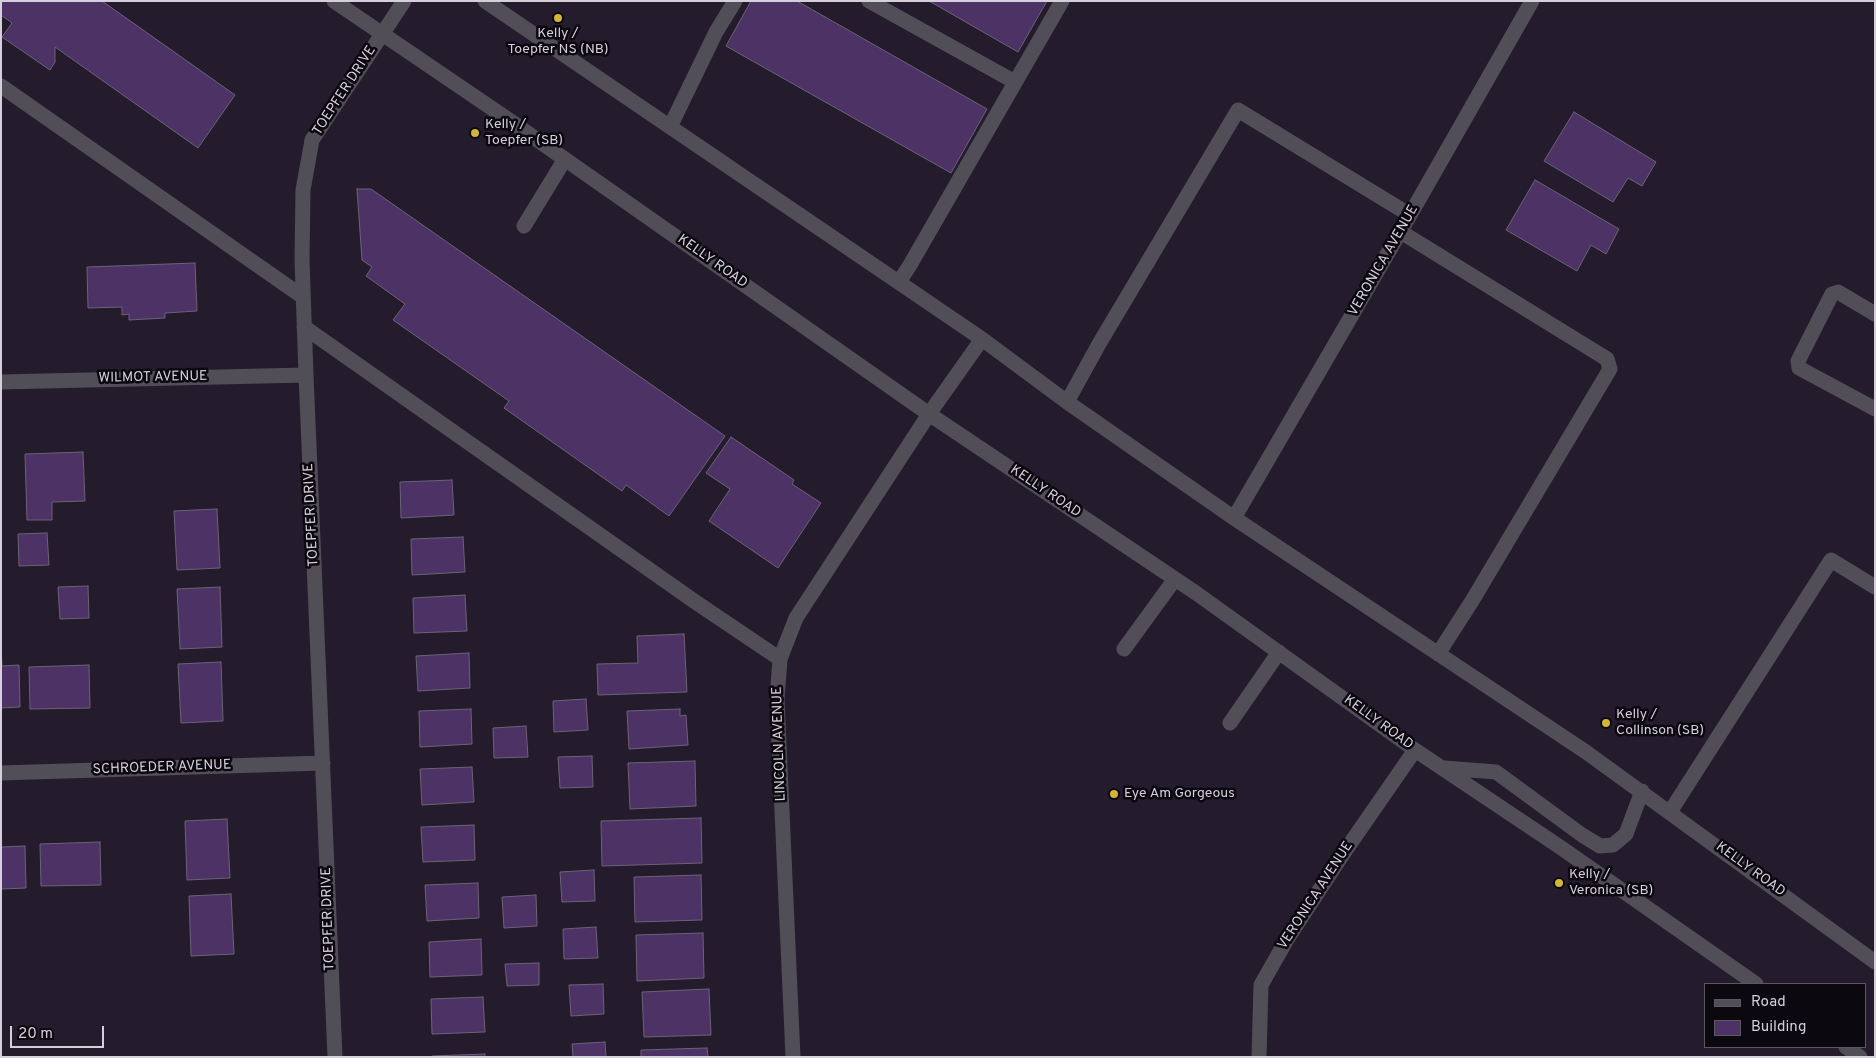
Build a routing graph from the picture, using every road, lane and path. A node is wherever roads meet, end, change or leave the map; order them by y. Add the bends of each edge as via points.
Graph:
1 (334, 1) edge
2 (404, 1) edge
3 (486, 1) edge
4 (735, 1) edge
5 (869, 1) edge
6 (1062, 1) edge
7 (1532, 1) edge
8 (381, 35) junction
9 (1015, 82) junction
10 (1, 86) edge
11 (670, 126) junction
12 (565, 160) junction
13 (1410, 215) junction
14 (524, 226) dead end
15 (1401, 232) junction
16 (898, 282) junction
17 (303, 297) junction
18 (1875, 314) edge
19 (304, 327) junction
20 (982, 338) junction
21 (306, 375) junction
22 (1, 382) edge
23 (1066, 402) junction
24 (1875, 409) edge
25 (929, 414) junction
26 (1234, 518) junction
27 (1175, 579) junction
28 (1875, 587) edge
29 (1124, 649) dead end
30 (1278, 652) junction
31 (1438, 654) junction
32 (780, 659) junction
33 (1230, 723) dead end
34 (1415, 750) junction
35 (323, 763) junction
36 (1443, 768) junction
37 (1, 773) edge
38 (1642, 791) junction
39 (1670, 812) junction
40 (1875, 962) edge
41 (1755, 983) edge
42 (1847, 1048) edge
43 (334, 1057) edge
44 (793, 1057) edge
45 (1259, 1057) edge
46 (1860, 1057) edge

1 - 8 street, KELLY ROAD
2 - 8 street, TOEPFER DRIVE
3 - 11 street, KELLY ROAD
4 - 11 street via 716,32
5 - 9 street
6 - 9 street
7 - 13 street, VERONICA AVENUE
8 - 12 street, KELLY ROAD
8 - 17 street, TOEPFER DRIVE via 312,140 303,190
9 - 16 street
10 - 17 street
11 - 16 street, KELLY ROAD
12 - 14 street
12 - 25 street, KELLY ROAD
13 - 15 street, VERONICA AVENUE
13 - 23 street via 1238,110
15 - 26 street, VERONICA AVENUE
15 - 31 street via 1607,359 1610,369
16 - 20 street, KELLY ROAD
17 - 19 street, TOEPFER DRIVE
18 - 24 street via 1838,292 1832,294 1798,361 1799,368
19 - 21 street, TOEPFER DRIVE
19 - 32 street
20 - 23 street, KELLY ROAD
20 - 25 street, LINCOLN AVENUE
21 - 22 street, WILMOT AVENUE
21 - 35 street, TOEPFER DRIVE
23 - 26 street, KELLY ROAD
25 - 27 street, KELLY ROAD
25 - 32 street, LINCOLN AVENUE via 796,618
26 - 31 street, KELLY ROAD
27 - 29 street
27 - 30 street, KELLY ROAD
28 - 39 street via 1831,560
30 - 33 street
30 - 34 street, KELLY ROAD
31 - 38 street, KELLY ROAD
32 - 44 street, LINCOLN AVENUE via 777,699
34 - 36 street, KELLY ROAD
34 - 45 street, VERONICA AVENUE via 1343,854 1261,985
35 - 37 street, SCHROEDER AVENUE
35 - 43 street, TOEPFER DRIVE
36 - 38 street via 1496,772 1600,846 1613,845 1626,834
36 - 41 street, KELLY ROAD
38 - 39 street, KELLY ROAD
39 - 40 street, KELLY ROAD
42 - 46 street

